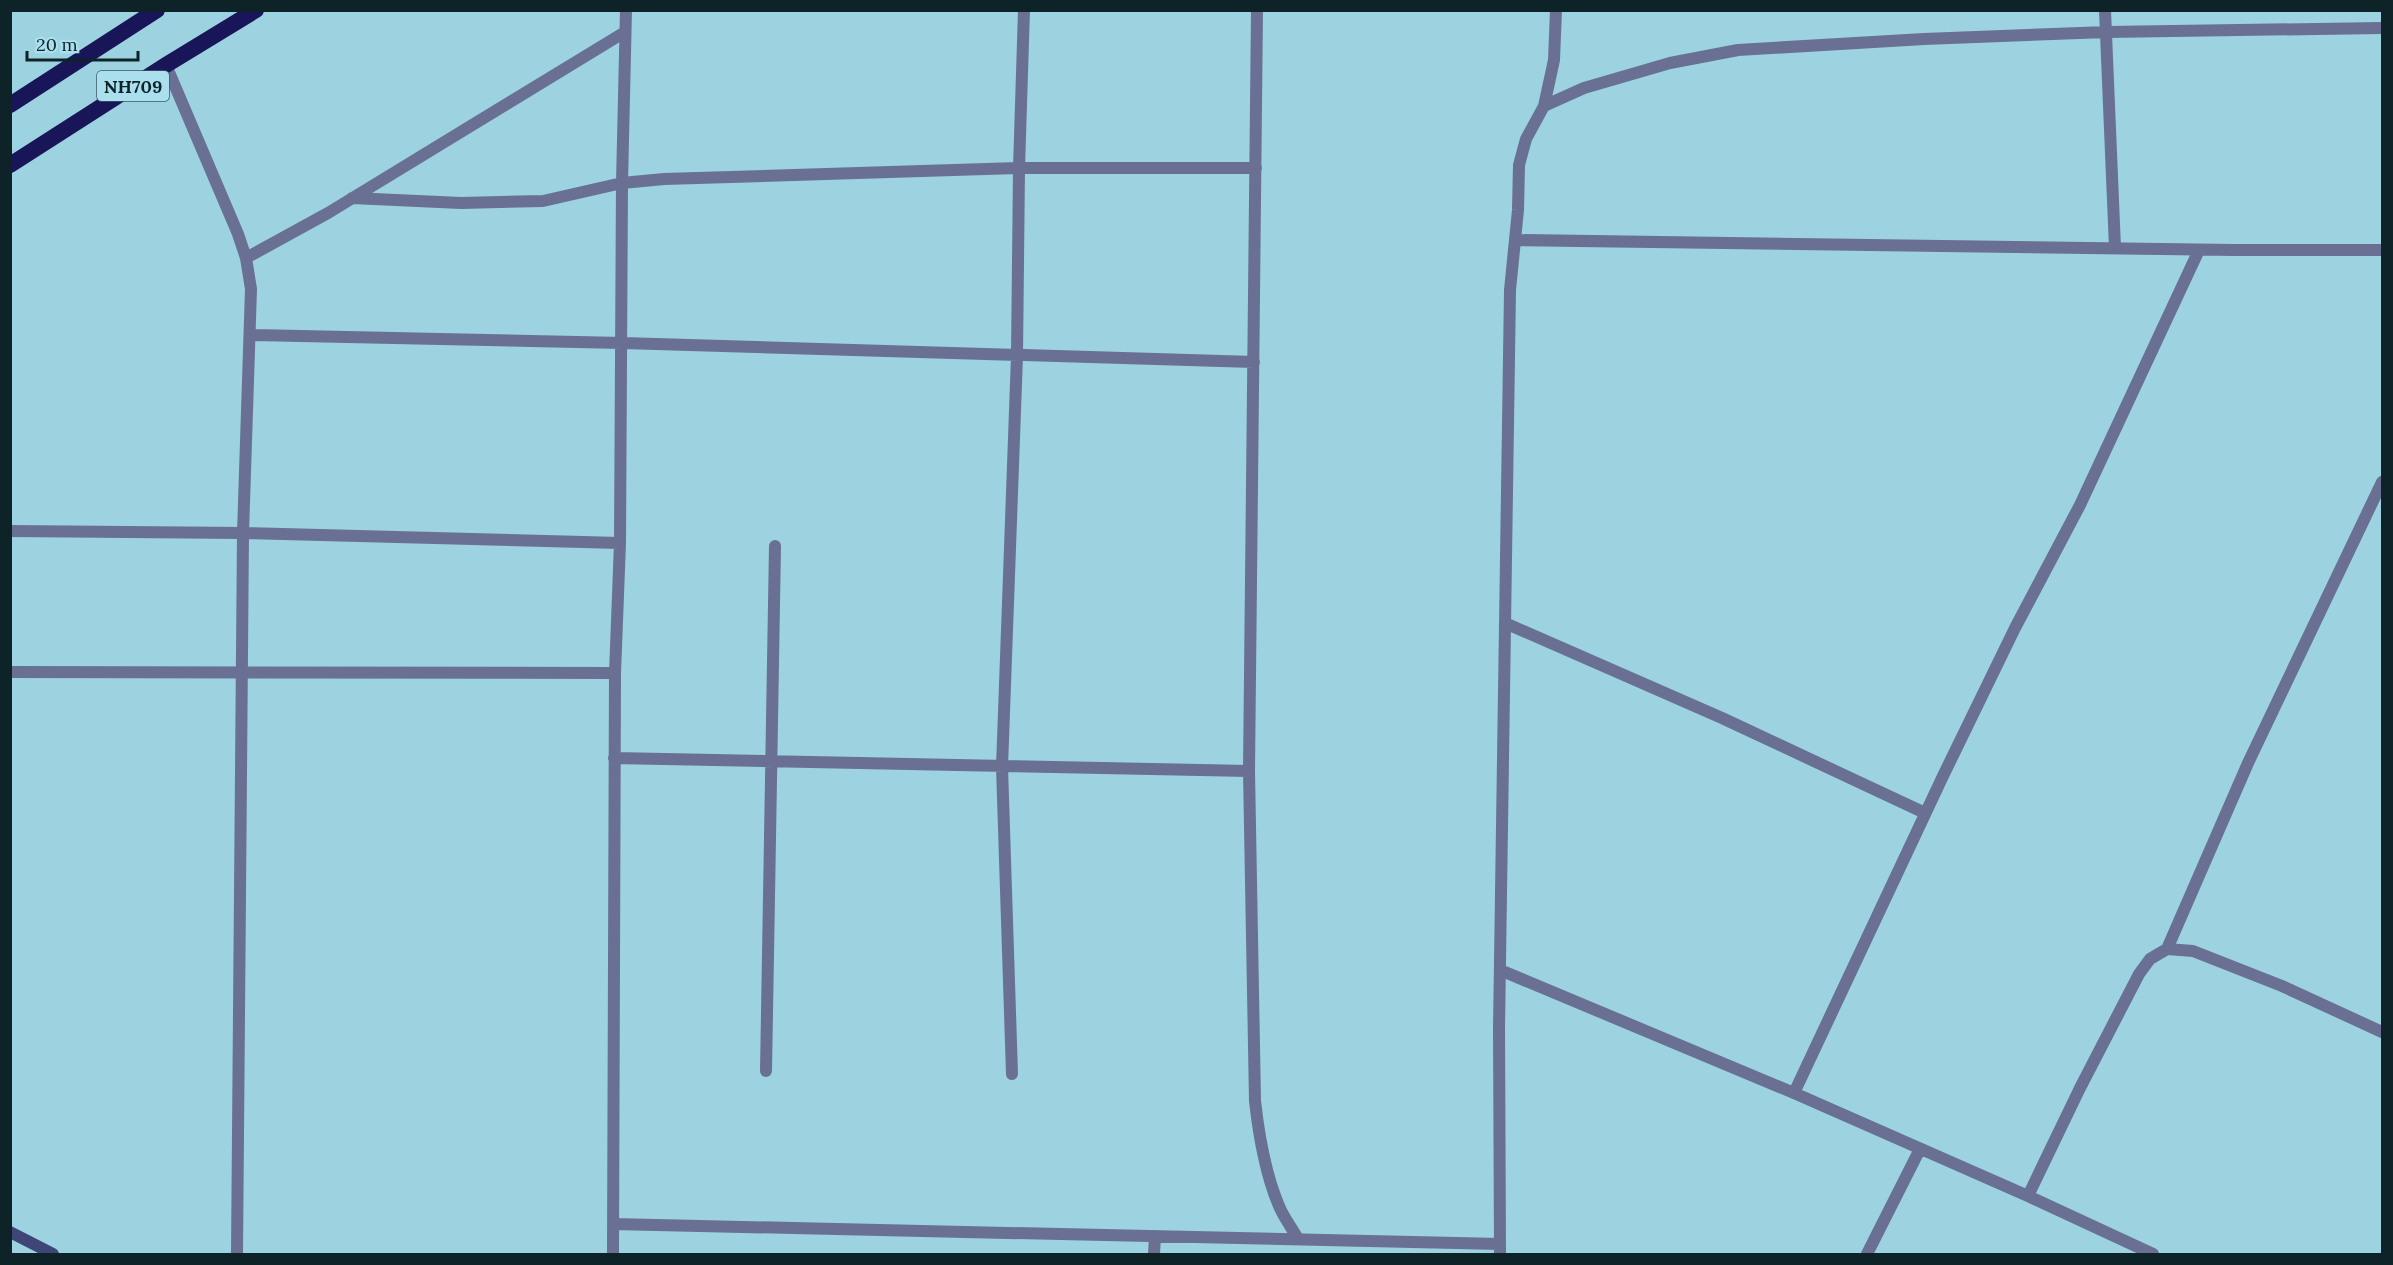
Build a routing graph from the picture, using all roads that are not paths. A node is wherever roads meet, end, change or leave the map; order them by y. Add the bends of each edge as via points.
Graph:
1 (157, 10) edge
2 (256, 10) edge
3 (626, 10) edge
4 (1024, 10) edge
5 (1257, 10) edge
6 (1556, 10) edge
7 (2105, 10) edge
8 (2382, 28) edge
9 (625, 32) junction
10 (2107, 32) junction
11 (166, 65) junction
12 (10, 105) edge
13 (1544, 106) junction
14 (10, 165) edge
15 (1019, 168) junction
16 (1256, 168) junction
17 (621, 183) junction
18 (352, 198) junction
19 (1515, 240) junction
20 (2115, 248) junction
21 (2382, 249) edge
22 (2199, 250) junction
23 (246, 258) junction
24 (250, 335) junction
25 (623, 343) junction
26 (1017, 356) junction
27 (1254, 362) junction
28 (2382, 482) edge
29 (10, 531) edge
30 (243, 533) junction
31 (620, 543) junction
32 (775, 546) dead end
33 (1505, 623) junction
34 (242, 671) junction
35 (10, 672) edge
36 (615, 673) junction
37 (614, 758) junction
38 (772, 763) junction
39 (1002, 767) junction
40 (1249, 771) junction
41 (1925, 813) junction
42 (2168, 949) junction
43 (1500, 970) junction
44 (2382, 1032) edge
45 (766, 1071) dead end
46 (1012, 1074) dead end
47 (1794, 1093) junction
48 (1920, 1149) junction
49 (2028, 1196) junction
50 (613, 1224) junction
51 (10, 1232) edge
52 (1155, 1236) junction
53 (1298, 1239) junction
54 (1500, 1249) edge
55 (53, 1254) edge
56 (237, 1254) edge
57 (613, 1254) edge
58 (1154, 1254) edge
59 (1867, 1254) edge
60 (2153, 1254) edge

1 - 12 highway, NH709
2 - 11 highway, NH709
3 - 9 street
4 - 15 street
5 - 16 street
6 - 13 street via 1554,60
7 - 10 street
8 - 10 street
9 - 17 street
9 - 18 street
10 - 13 street via 1738,50 1670,63 1584,88
10 - 20 street
11 - 14 highway, NH709
11 - 23 street
13 - 19 street via 1526,139 1519,165
15 - 16 street
15 - 17 street
15 - 26 street
16 - 27 street
17 - 18 street via 543,201 461,203
17 - 25 street
18 - 23 street
19 - 20 street
19 - 33 street via 1510,290
20 - 22 street
21 - 22 street
22 - 41 street via 2080,505
23 - 24 street via 251,289
24 - 25 street
24 - 30 street
25 - 26 street
25 - 31 street
26 - 27 street
26 - 39 street
27 - 40 street
28 - 42 street via 2248,763
29 - 30 street
30 - 31 street
30 - 34 street
31 - 36 street
32 - 38 street
33 - 41 street
33 - 43 street
34 - 35 street
34 - 36 street
34 - 56 street
36 - 37 street
37 - 38 street
37 - 50 street
38 - 39 street
38 - 45 street
39 - 40 street
39 - 46 street
40 - 53 street via 1257,1119 1265,1164 1280,1207
41 - 47 street
42 - 44 street via 2193,951
42 - 49 street via 2150,959 2139,974
43 - 47 street
43 - 54 street
47 - 48 street
48 - 49 street
48 - 59 street
49 - 60 street
50 - 52 street
50 - 57 street
51 - 55 main road
52 - 53 street
52 - 58 street
53 - 54 street

